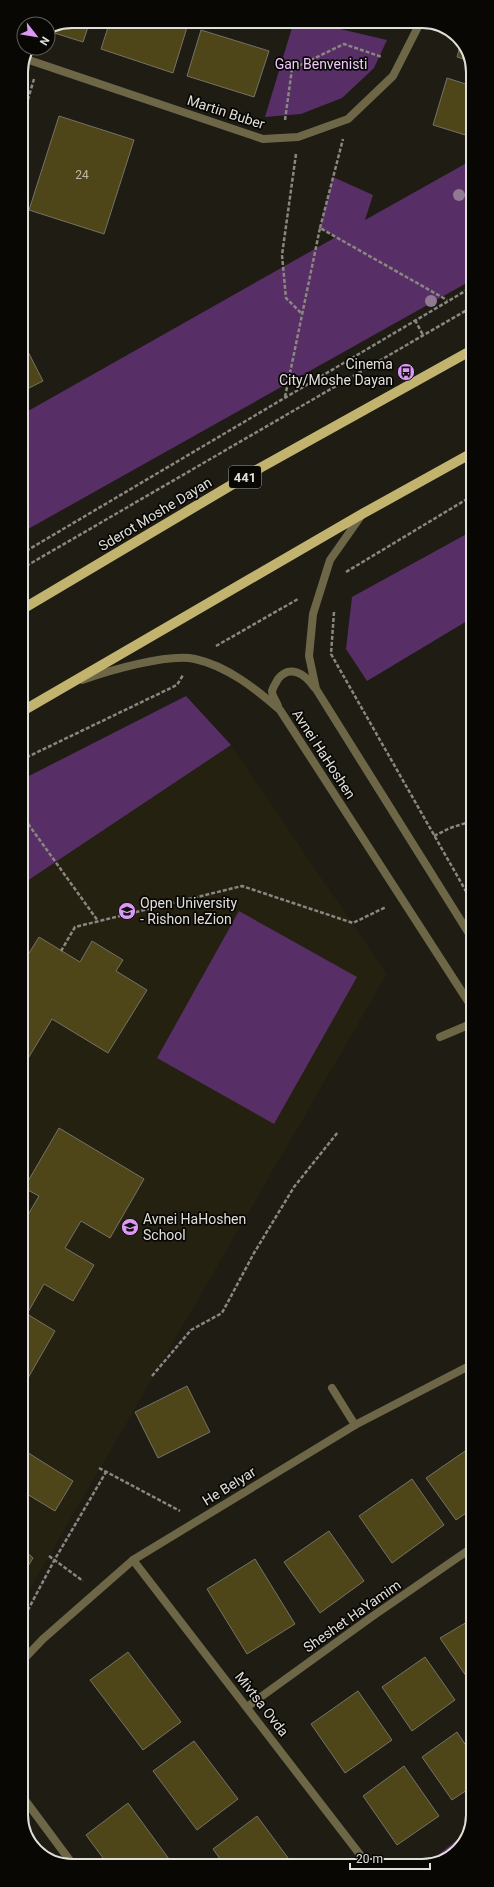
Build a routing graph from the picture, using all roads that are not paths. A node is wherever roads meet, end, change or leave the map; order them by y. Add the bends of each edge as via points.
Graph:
1 (417, 28) edge
2 (30, 60) edge
3 (466, 353) edge
4 (466, 456) edge
5 (362, 514) junction
6 (28, 606) edge
7 (66, 685) junction
8 (316, 689) junction
9 (28, 708) edge
10 (280, 710) junction
11 (466, 930) edge
12 (466, 998) edge
13 (466, 1026) edge
14 (440, 1037) dead end
15 (466, 1368) edge
16 (332, 1388) dead end
17 (354, 1425) junction
18 (466, 1552) edge
19 (133, 1560) junction
20 (28, 1655) edge
21 (247, 1707) junction
22 (28, 1804) edge
23 (69, 1859) edge
24 (363, 1859) edge

1 - 2 street, Martin Buber via 393,76 348,119 298,137 263,139
3 - 6 main road, Sderot Moshe Dayan / 441 via 260,468
4 - 5 main road
5 - 7 main road
5 - 8 street, Avnei HaHoshen via 330,560 313,614 309,656
7 - 9 main road
7 - 10 street, Avnei HaHoshen via 165,660 193,659 212,664 232,675
8 - 10 street via 301,673 289,671 283,674 272,691
8 - 11 street, Avnei HaHoshen
10 - 12 street, Avnei HaHoshen
13 - 14 street
15 - 17 street, He BeIyar
16 - 17 street
17 - 19 street, He BeIyar
18 - 21 street, Sheshet HaYamim
19 - 20 street, He BeIyar
19 - 21 street, Mivtsa Ovda
21 - 24 street, Mivtsa Ovda
22 - 23 street

